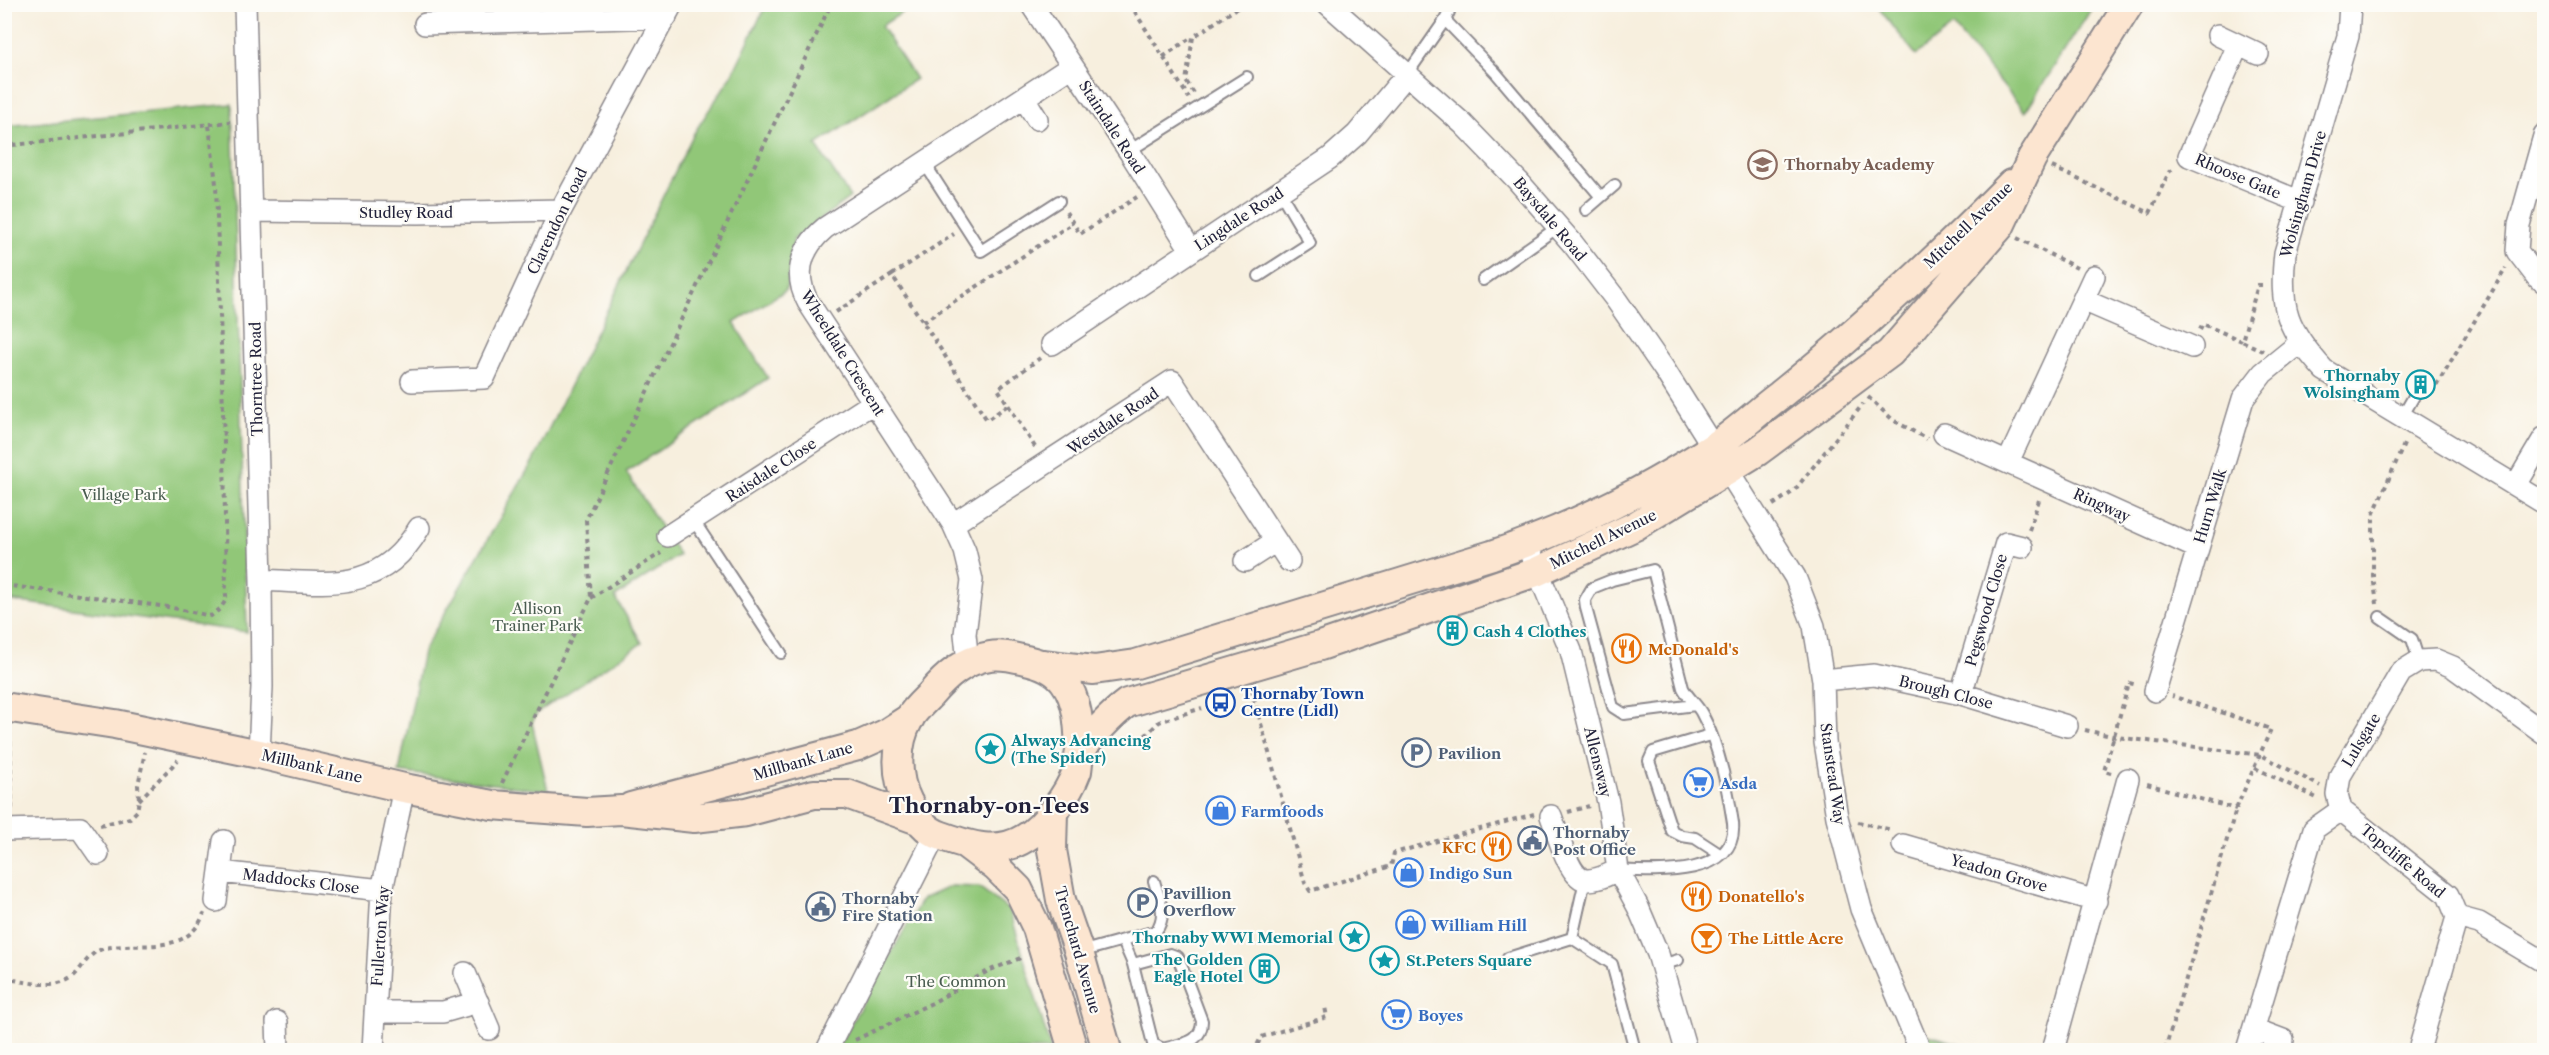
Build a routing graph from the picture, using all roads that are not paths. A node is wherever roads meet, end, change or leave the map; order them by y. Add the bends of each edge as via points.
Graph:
1 (245, 4) edge
2 (1032, 4) edge
3 (1329, 4) edge
4 (1446, 4) edge
5 (2129, 4) edge
6 (2350, 4) edge
7 (669, 11) edge
8 (1445, 20) junction
9 (425, 24) dead end
10 (2218, 36) dead end
11 (2238, 45) junction
12 (2258, 54) dead end
13 (1072, 66) junction
14 (1408, 74) junction
15 (1247, 77) dead end
16 (1031, 93) junction
17 (1037, 119) dead end
18 (2544, 136) edge
19 (1129, 151) junction
20 (925, 164) junction
21 (2029, 164) junction
22 (1616, 185) dead end
23 (1280, 192) junction
24 (1601, 197) junction
25 (1059, 201) road end
26 (2301, 202) junction
27 (561, 210) junction
28 (1586, 210) dead end
29 (251, 211) junction
30 (1558, 226) junction
31 (1191, 250) junction
32 (1259, 276) dead end
33 (2094, 276) road end
34 (1482, 280) dead end
35 (2544, 282) edge
36 (2083, 300) junction
37 (2300, 343) junction
38 (1052, 344) road end
39 (2192, 347) road end
40 (412, 381) dead end
41 (2416, 391) dead end
42 (873, 403) junction
43 (2402, 417) junction
44 (1944, 434) road end
45 (2544, 438) edge
46 (1721, 458) junction
47 (2008, 462) junction
48 (2517, 485) junction
49 (2544, 503) edge
50 (693, 521) junction
51 (953, 524) junction
52 (419, 528) dead end
53 (668, 536) road end
54 (1276, 541) junction
55 (1526, 543) junction
56 (2022, 548) road end
57 (2197, 548) junction
58 (1245, 561) dead end
59 (1289, 561) dead end
60 (1536, 572) junction
61 (261, 580) junction
62 (2380, 617) dead end
63 (780, 653) dead end
64 (2419, 661) junction
65 (968, 663) junction
66 (1042, 664) junction
67 (1823, 680) junction
68 (2155, 691) road end
69 (1961, 694) junction
70 (1695, 705) junction
71 (7, 708) edge
72 (910, 718) junction
73 (2067, 726) road end
74 (2544, 733) edge
75 (1710, 735) junction
76 (1080, 752) junction
77 (259, 753) junction
78 (2128, 779) road end
79 (404, 788) junction
80 (2339, 802) junction
81 (621, 810) junction
82 (1053, 812) junction
83 (1551, 816) road end
84 (927, 827) junction
85 (8, 830) edge
86 (224, 841) dead end
87 (966, 845) junction
88 (1903, 845) road end
89 (98, 854) dead end
90 (1721, 855) junction
91 (1618, 870) junction
92 (220, 872) junction
93 (1585, 880) junction
94 (1154, 881) dead end
95 (382, 890) junction
96 (216, 901) road end
97 (2096, 901) junction
98 (2457, 917) junction
99 (1572, 938) junction
100 (1123, 941) junction
101 (1080, 952) junction
102 (1508, 958) dead end
103 (2544, 962) edge
104 (1132, 964) junction
105 (465, 973) dead end
106 (478, 1002) junction
107 (375, 1012) junction
108 (277, 1022) dead end
109 (489, 1029) dead end
110 (2254, 1029) junction
111 (2283, 1040) dead end
112 (828, 1048) edge
113 (278, 1050) edge
114 (373, 1050) edge
115 (1073, 1050) edge
116 (1107, 1050) edge
117 (1635, 1050) edge
118 (1686, 1050) edge
119 (1920, 1050) edge
120 (2053, 1050) edge
121 (2247, 1050) edge
122 (2419, 1050) edge

1 - 29 street, Thorntree Road
2 - 13 street, Staindale Road
3 - 14 street, Baysdale Road
4 - 8 lane via 1449,12
5 - 21 street, Mitchell Avenue
6 - 26 street, Wolsingham Drive via 2348,36
7 - 9 street
7 - 27 street, Clarendon Road
8 - 14 lane
8 - 24 lane via 1496,73
10 - 11 street
11 - 12 street
11 - 26 street, Rhoose Gate via 2189,156
13 - 16 street, Wheeldale Crescent
13 - 19 street, Staindale Road
14 - 23 street, Lingdale Road via 1357,134
14 - 30 street, Baysdale Road via 1463,124
15 - 19 lane
16 - 17 street
16 - 20 street, Wheeldale Crescent
18 - 35 street via 2519,225 2517,251
19 - 31 street, Staindale Road
20 - 25 lane via 981,251
20 - 42 street, Wheeldale Crescent via 825,228 806,249 802,260 801,285
21 - 46 street, Mitchell Avenue via 1969,226
21 - 46 street, Mitchell Avenue via 2000,226 1890,352 1758,452
22 - 24 lane
23 - 31 street, Lingdale Road
23 - 32 lane via 1310,243
24 - 28 lane
26 - 37 street, Wolsingham Drive via 2285,253 2282,285 2289,320
27 - 29 street, Studley Road
27 - 40 street, Clarendon Road via 484,378
29 - 61 street, Thorntree Road
30 - 34 lane
30 - 46 street, Baysdale Road via 1617,301
31 - 38 street, Lingdale Road
33 - 36 street
36 - 39 street
36 - 47 street
37 - 43 street, Wolsingham Drive via 2324,370
37 - 57 street, Hurn Walk via 2263,373 2243,399
41 - 43 lane
42 - 50 street, Raisdale Close
42 - 51 street, Wheeldale Crescent
43 - 48 street, Wolsingham Drive
44 - 47 street, Ringway
45 - 48 street
46 - 55 street, Mitchell Avenue
46 - 60 street, Mitchell Avenue via 1635,526
46 - 67 street, Stanstead Way via 1795,578 1814,626
47 - 57 street, Ringway
48 - 49 street, Wolsingham Drive
50 - 53 street, Raisdale Close
50 - 63 lane
51 - 54 street, Westdale Road via 1172,381
51 - 65 street, Wheeldale Crescent via 972,580 965,634
52 - 61 street via 395,559 371,575 346,582
54 - 58 street
54 - 59 street, Westdale Road
55 - 60 street, Allensway
55 - 66 street, Mitchell Avenue via 1136,664 1094,670
56 - 69 street, Pegswood Close via 2006,543
57 - 68 street, Hurn Walk
60 - 76 street, Mitchell Avenue via 1320,646 1127,703
60 - 91 street, Allensway via 1571,651 1608,802
61 - 77 street, Thorntree Road
62 - 64 lane via 2412,639
64 - 74 street via 2436,660 2453,667
64 - 80 street, Lulsgate via 2401,672 2340,776
65 - 66 street, Mitchell Avenue via 1008,655
65 - 72 street, Mitchell Avenue via 943,679
66 - 76 street, Mitchell Avenue via 1064,681 1073,700
67 - 69 street, Brough Close via 1874,675
67 - 119 street, Stanstead Way via 1825,742 1837,817 1861,909
69 - 73 street, Brough Close
70 - 70 lane via 1683,688 1653,570 1592,588 1586,600 1613,707 1624,714
70 - 75 lane
71 - 77 street, Millbank Lane
72 - 81 street, Millbank Lane via 858,746
72 - 84 street, Mitchell Avenue via 900,742 898,770 904,794
75 - 90 lane via 1733,823 1731,842
75 - 90 lane via 1653,752 1649,761 1672,831 1695,838
76 - 82 street, Mitchell Avenue via 1076,772
77 - 79 street, Millbank Lane
78 - 97 street
79 - 81 street, Millbank Lane via 492,805 587,812
79 - 95 street, Fullerton Way
80 - 98 street, Topcliffe Road via 2448,896
80 - 110 street via 2314,829
81 - 84 street, Millbank Lane via 694,818 746,812 813,794 847,794
82 - 87 street, Mitchell Avenue via 1023,840 990,849
82 - 101 street, Trenchard Avenue via 1052,850 1061,900
83 - 93 street via 1570,867
84 - 87 street, Mitchell Avenue
84 - 112 street
85 - 89 street via 80,828
86 - 92 street
87 - 115 street via 1018,889 1037,928
88 - 97 street, Yeadon Grove
90 - 91 lane via 1708,864 1684,869
91 - 93 street
91 - 118 street, Allensway via 1670,963
92 - 95 street, Maddocks Close
92 - 96 street
93 - 99 lane
94 - 100 lane via 1163,922 1156,931
95 - 107 street, Fullerton Way
97 - 120 street
98 - 103 street via 2479,923
98 - 122 street
99 - 102 lane
99 - 117 lane via 1612,964
100 - 101 lane
100 - 104 lane
101 - 116 street, Trenchard Avenue
104 - 104 lane via 1153,1044 1164,1049 1198,1038 1202,1022 1178,957 1170,954
105 - 106 street
106 - 107 street via 443,1012
106 - 109 street
107 - 114 street, Fullerton Way
108 - 113 street
110 - 111 street
110 - 121 street

